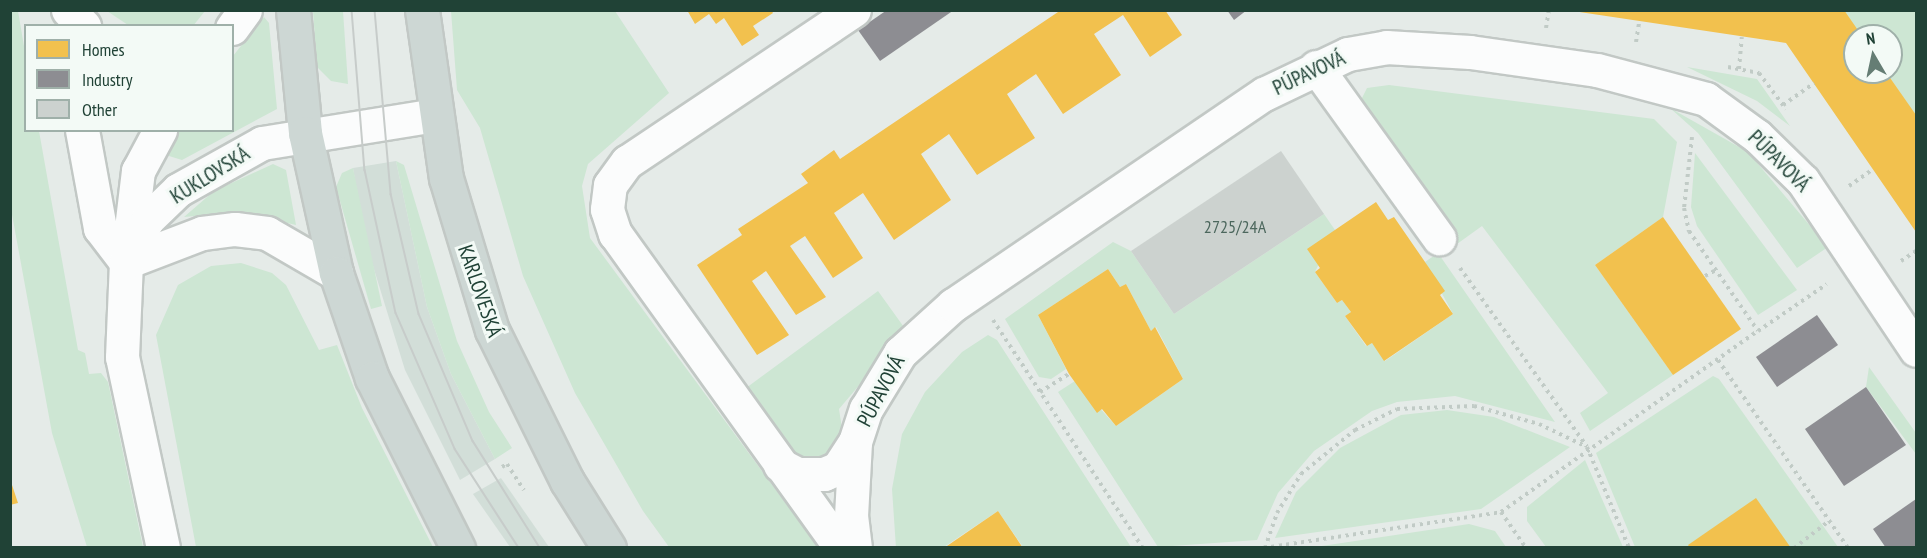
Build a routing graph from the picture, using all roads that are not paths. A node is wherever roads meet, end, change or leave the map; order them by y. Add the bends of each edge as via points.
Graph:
1 (68, 10) edge
2 (245, 10) edge
3 (293, 10) edge
4 (854, 10) edge
5 (419, 16) edge
6 (82, 24) edge
7 (234, 25) edge
8 (1316, 67) junction
9 (434, 115) junction
10 (82, 132) edge
11 (159, 132) edge
12 (305, 133) junction
13 (1439, 238) road end
14 (126, 262) junction
15 (336, 273) junction
16 (1917, 350) edge
17 (855, 442) junction
18 (780, 465) junction
19 (163, 548) edge
20 (458, 548) edge
21 (609, 548) edge
22 (841, 548) edge
23 (855, 548) edge

1 - 6 street
2 - 7 street
3 - 12 main road
4 - 18 street via 627,162 616,172 608,197 615,234
5 - 9 main road, KARLOVESKÁ
8 - 13 street
8 - 16 street, PÚPAVOVÁ via 1348,54 1423,47 1597,70 1706,99 1757,136 1803,181
8 - 17 street, PÚPAVOVÁ via 1264,94 925,327 880,383
9 - 12 street, KUKLOVSKÁ
9 - 21 main road, KARLOVESKÁ via 464,246 492,330 567,481
10 - 14 street via 100,228
11 - 14 street via 138,171
12 - 14 street, KUKLOVSKÁ via 262,143 177,190 147,220
12 - 15 main road
14 - 15 street via 202,233 235,230 267,233
14 - 19 street, KUKLOVSKÁ via 122,357
15 - 20 main road via 372,378
17 - 18 street via 838,468 824,474 798,474
17 - 23 street, PÚPAVOVÁ via 851,516
18 - 22 street

